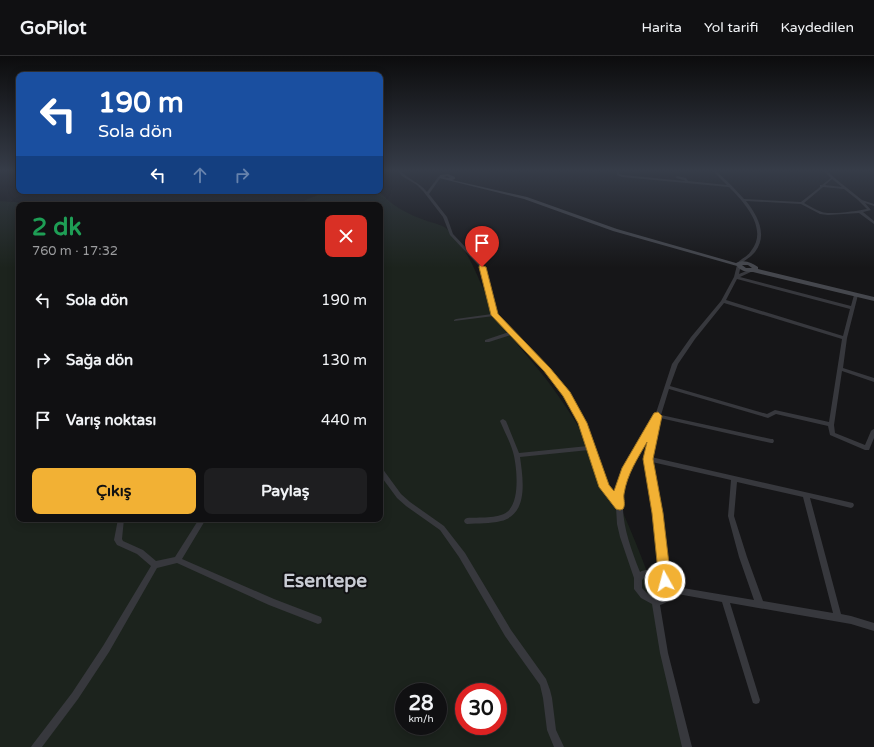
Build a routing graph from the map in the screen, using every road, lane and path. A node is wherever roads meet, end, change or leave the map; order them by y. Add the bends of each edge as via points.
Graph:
1 (434, 203) edge
2 (540, 203) edge
3 (745, 203) edge
4 (802, 203) edge
5 (863, 203) edge
6 (860, 212) junction
7 (874, 223) edge
8 (748, 258) junction
9 (739, 264) junction
10 (754, 268) junction
11 (736, 277) junction
12 (856, 295) junction
13 (874, 296) edge
14 (874, 299) edge
15 (723, 301) junction
16 (852, 308) junction
17 (495, 315) junction
18 (456, 320) dead end
19 (512, 333) junction
20 (845, 338) junction
21 (487, 341) dead end
22 (840, 369) junction
23 (874, 380) edge
24 (667, 387) junction
25 (658, 416) junction
26 (503, 421) dead end
27 (831, 425) junction
28 (874, 432) edge
29 (771, 441) dead end
30 (591, 448) junction
31 (517, 455) junction
32 (648, 459) junction
33 (383, 474) edge
34 (734, 479) junction
35 (806, 495) junction
36 (851, 505) dead end
37 (620, 506) junction
38 (467, 521) dead end
39 (121, 522) edge
40 (201, 522) edge
41 (177, 560) junction
42 (155, 565) junction
43 (638, 578) junction
44 (667, 585) junction
45 (725, 599) junction
46 (655, 601) junction
47 (760, 605) junction
48 (838, 618) junction
49 (318, 620) dead end
50 (874, 627) edge
51 (756, 700) dead end
52 (36, 747) edge
53 (559, 747) edge
54 (687, 747) edge

1 - 17 street via 445,217 451,234 482,267
2 - 9 street via 615,230
3 - 8 street via 759,224 760,231 757,249
4 - 6 street via 826,214
5 - 6 street via 869,209
6 - 7 street
8 - 9 street
8 - 10 street
9 - 10 street via 746,262
9 - 11 street
10 - 11 street
10 - 12 street
10 - 13 street
11 - 15 street
11 - 16 street
12 - 14 street
12 - 16 street
15 - 20 street
15 - 24 street via 675,364
16 - 20 street
17 - 18 street
17 - 19 street
19 - 21 street
19 - 30 street via 567,394
20 - 22 street
22 - 23 street
22 - 27 street
24 - 25 street
24 - 27 street via 768,416 775,412
25 - 29 street
25 - 32 street
25 - 37 street via 627,468 618,494
26 - 31 street
27 - 28 street via 832,434 867,448
30 - 31 street
30 - 37 street via 604,487
31 - 38 street via 520,495 510,513 502,518
32 - 34 street
32 - 44 street
33 - 53 street via 399,496 442,528 462,555 508,633 543,682 551,733
34 - 35 street
34 - 47 street via 731,516
35 - 36 street
35 - 48 street
37 - 43 street via 622,533
39 - 42 street via 118,540 120,543 140,552
40 - 41 street
41 - 42 street
41 - 49 street
42 - 52 street via 106,649 75,696
43 - 44 street via 650,573 658,576
43 - 46 street via 640,592
44 - 45 street
44 - 46 street via 666,598
45 - 47 street
45 - 51 street
46 - 54 street via 664,653
47 - 48 street
48 - 50 street

